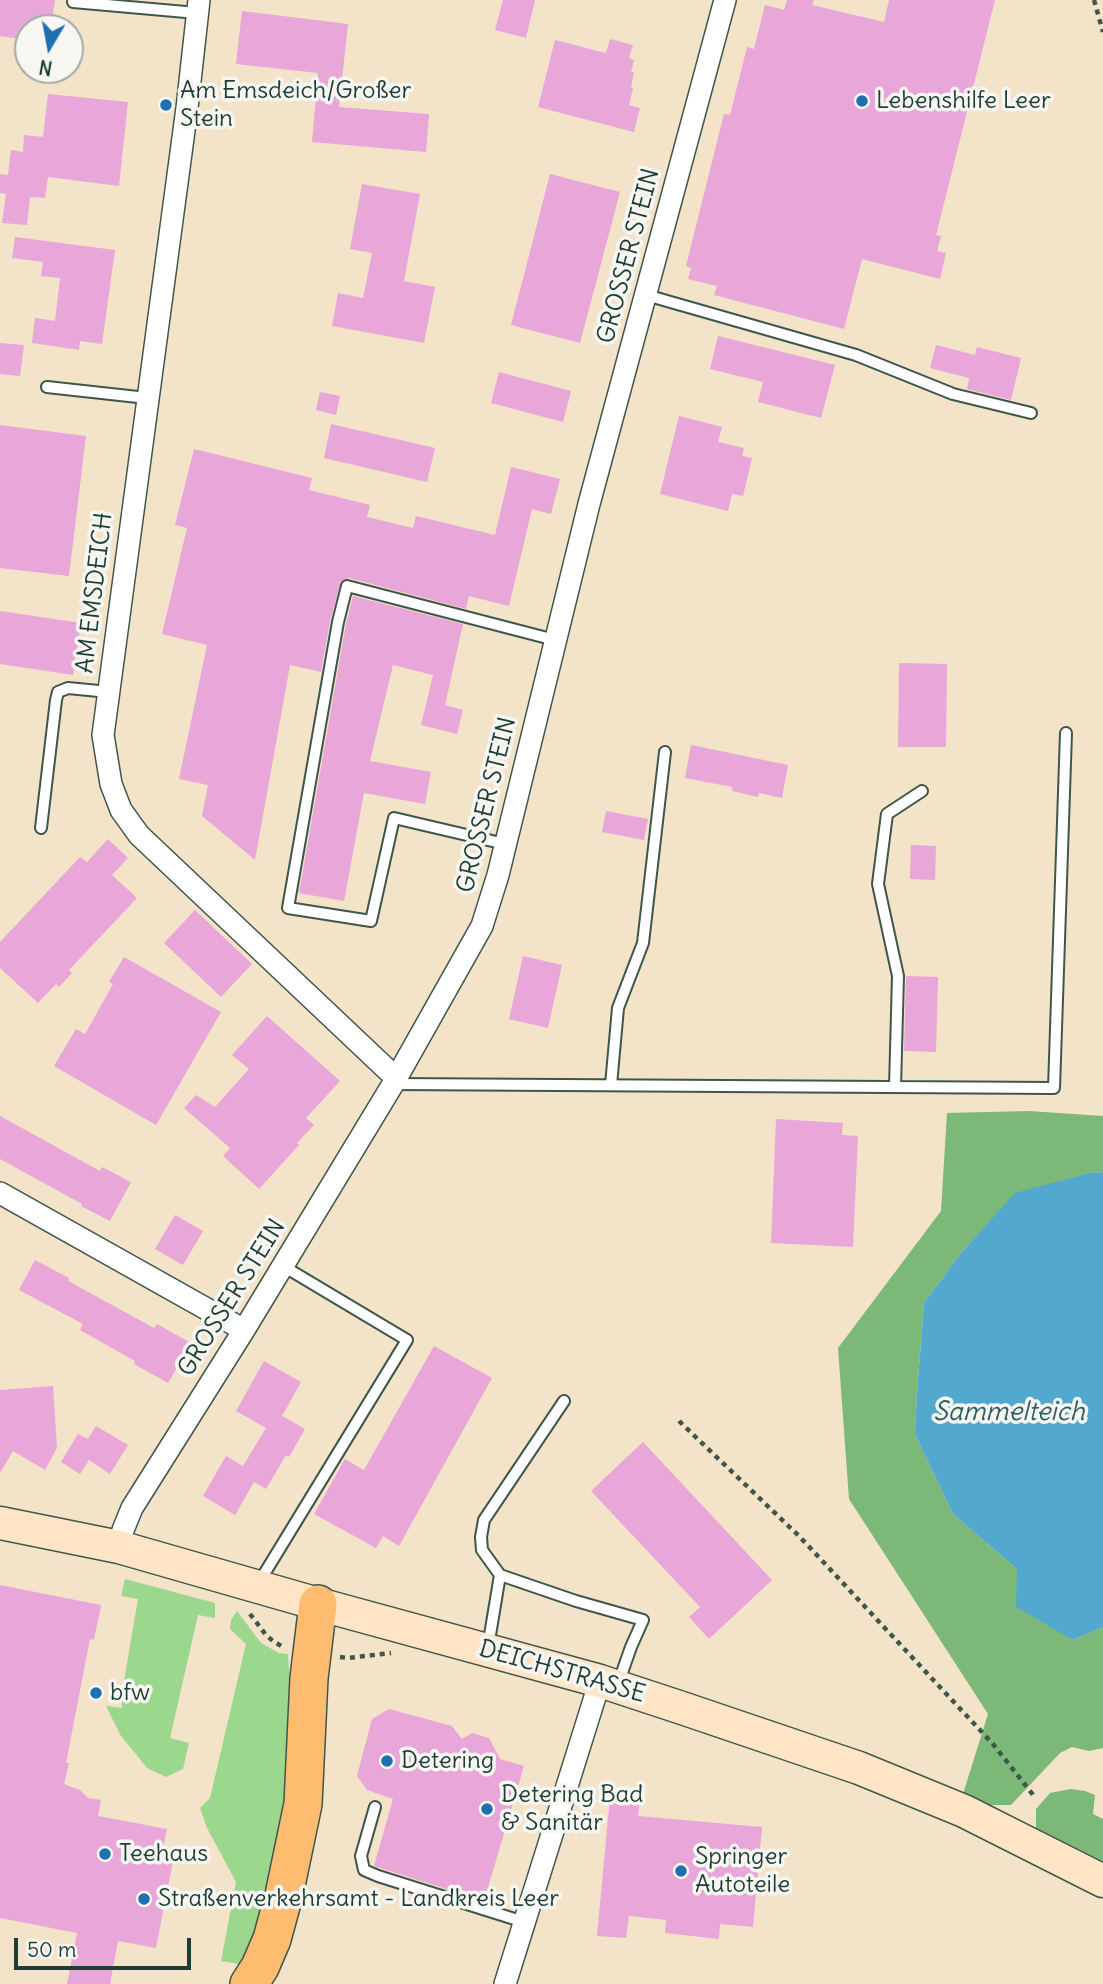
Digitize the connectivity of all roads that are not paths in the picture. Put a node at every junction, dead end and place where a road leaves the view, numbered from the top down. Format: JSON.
{"nodes":[{"id":1,"x":725,"y":0,"type":"edge"},
{"id":2,"x":73,"y":2,"type":"dead end"},
{"id":3,"x":198,"y":7,"type":"edge"},
{"id":4,"x":646,"y":295,"type":"junction"},
{"id":5,"x":47,"y":387,"type":"dead end"},
{"id":6,"x":147,"y":398,"type":"junction"},
{"id":7,"x":1031,"y":413,"type":"dead end"},
{"id":8,"x":555,"y":640,"type":"junction"},
{"id":9,"x":109,"y":692,"type":"junction"},
{"id":10,"x":1066,"y":733,"type":"dead end"},
{"id":11,"x":665,"y":752,"type":"dead end"},
{"id":12,"x":922,"y":791,"type":"dead end"},
{"id":13,"x":41,"y":828,"type":"dead end"},
{"id":14,"x":505,"y":844,"type":"junction"},
{"id":15,"x":394,"y":1081,"type":"junction"},
{"id":16,"x":611,"y":1085,"type":"junction"},
{"id":17,"x":895,"y":1087,"type":"junction"},
{"id":18,"x":0,"y":1193,"type":"edge"},
{"id":19,"x":283,"y":1266,"type":"junction"},
{"id":20,"x":244,"y":1330,"type":"junction"},
{"id":21,"x":564,"y":1401,"type":"dead end"},
{"id":22,"x":0,"y":1523,"type":"edge"},
{"id":23,"x":119,"y":1547,"type":"junction"},
{"id":24,"x":500,"y":1575,"type":"junction"},
{"id":25,"x":257,"y":1587,"type":"junction"},
{"id":26,"x":318,"y":1604,"type":"junction"},
{"id":27,"x":487,"y":1650,"type":"junction"},
{"id":28,"x":608,"y":1684,"type":"junction"},
{"id":29,"x":374,"y":1807,"type":"dead end"},
{"id":30,"x":1103,"y":1881,"type":"edge"},
{"id":31,"x":524,"y":1922,"type":"junction"},
{"id":32,"x":249,"y":1984,"type":"edge"},
{"id":33,"x":505,"y":1984,"type":"edge"}],
"edges":[{"from":1,"to":4,"type":"street","name":"GROSSER STEIN"},
{"from":2,"to":3,"type":"lane"},
{"from":3,"to":6,"type":"street","name":"AM EMSDEICH"},
{"from":4,"to":7,"type":"lane"},
{"from":4,"to":8,"type":"street","name":"GROSSER STEIN"},
{"from":5,"to":6,"type":"lane"},
{"from":6,"to":9,"type":"street","name":"AM EMSDEICH"},
{"from":8,"to":14,"type":"street","name":"GROSSER STEIN"},
{"from":8,"to":14,"type":"lane"},
{"from":9,"to":13,"type":"lane"},
{"from":9,"to":15,"type":"street","name":"AM EMSDEICH"},
{"from":10,"to":17,"type":"lane"},
{"from":11,"to":16,"type":"lane"},
{"from":12,"to":17,"type":"lane"},
{"from":14,"to":15,"type":"street","name":"GROSSER STEIN"},
{"from":15,"to":16,"type":"lane"},
{"from":15,"to":19,"type":"street","name":"GROSSER STEIN"},
{"from":16,"to":17,"type":"lane"},
{"from":18,"to":20,"type":"street"},
{"from":19,"to":20,"type":"street","name":"GROSSER STEIN"},
{"from":19,"to":25,"type":"lane"},
{"from":20,"to":23,"type":"street","name":"GROSSER STEIN"},
{"from":21,"to":24,"type":"lane"},
{"from":22,"to":23,"type":"main road","name":"DEICHSTRASSE"},
{"from":23,"to":25,"type":"main road","name":"DEICHSTRASSE"},
{"from":24,"to":27,"type":"lane"},
{"from":24,"to":28,"type":"lane"},
{"from":25,"to":26,"type":"main road","name":"DEICHSTRASSE"},
{"from":26,"to":27,"type":"main road","name":"DEICHSTRASSE"},
{"from":26,"to":32,"type":"highway"},
{"from":27,"to":28,"type":"main road","name":"DEICHSTRASSE"},
{"from":28,"to":30,"type":"main road","name":"DEICHSTRASSE"},
{"from":28,"to":31,"type":"street"},
{"from":29,"to":31,"type":"lane"},
{"from":31,"to":33,"type":"street"}]}
